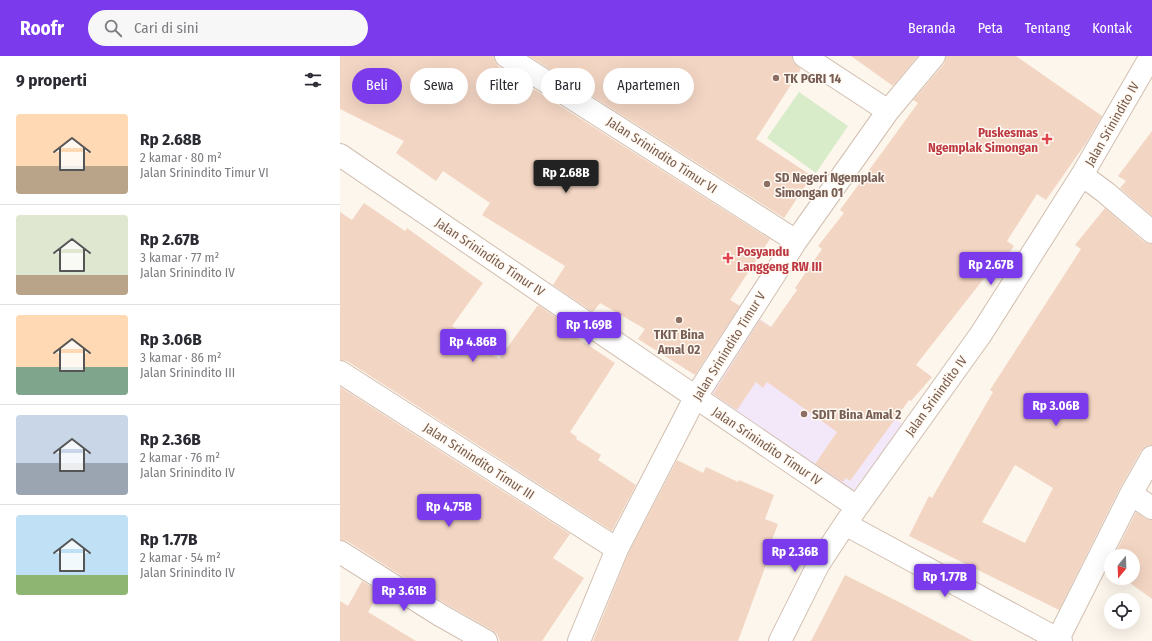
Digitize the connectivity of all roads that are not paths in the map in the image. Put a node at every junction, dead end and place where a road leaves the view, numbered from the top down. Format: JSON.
{"nodes":[{"id":1,"x":506,"y":56,"type":"edge"},
{"id":2,"x":804,"y":56,"type":"edge"},
{"id":3,"x":934,"y":56,"type":"edge"},
{"id":4,"x":1151,"y":56,"type":"edge"},
{"id":5,"x":888,"y":111,"type":"junction"},
{"id":6,"x":340,"y":155,"type":"edge"},
{"id":7,"x":1082,"y":175,"type":"junction"},
{"id":8,"x":1152,"y":232,"type":"edge"},
{"id":9,"x":796,"y":242,"type":"junction"},
{"id":10,"x":340,"y":372,"type":"edge"},
{"id":11,"x":695,"y":398,"type":"junction"},
{"id":12,"x":1152,"y":457,"type":"edge"},
{"id":13,"x":1131,"y":494,"type":"junction"},
{"id":14,"x":1152,"y":508,"type":"edge"},
{"id":15,"x":851,"y":516,"type":"junction"},
{"id":16,"x":617,"y":549,"type":"junction"},
{"id":17,"x":340,"y":552,"type":"edge"},
{"id":18,"x":1059,"y":640,"type":"edge"},
{"id":19,"x":486,"y":641,"type":"edge"},
{"id":20,"x":579,"y":641,"type":"edge"},
{"id":21,"x":780,"y":641,"type":"edge"}],
"edges":[{"from":1,"to":9,"type":"street","name":"Jalan Srinindito Timur VI"},
{"from":2,"to":5,"type":"street"},
{"from":3,"to":5,"type":"street","name":"Jalan Srinindito Timur V"},
{"from":4,"to":7,"type":"street","name":"Jalan Srinindito IV"},
{"from":5,"to":9,"type":"street","name":"Jalan Srinindito Timur V"},
{"from":6,"to":11,"type":"street","name":"Jalan Srinindito Timur IV"},
{"from":7,"to":8,"type":"street"},
{"from":7,"to":15,"type":"street","name":"Jalan Srinindito IV"},
{"from":9,"to":11,"type":"street","name":"Jalan Srinindito Timur V"},
{"from":10,"to":16,"type":"street","name":"Jalan Srinindito Timur III"},
{"from":11,"to":15,"type":"street","name":"Jalan Srinindito Timur IV"},
{"from":11,"to":16,"type":"street","name":"Jalan Srinindito Timur V"},
{"from":12,"to":13,"type":"street"},
{"from":13,"to":14,"type":"street"},
{"from":13,"to":18,"type":"street"},
{"from":15,"to":18,"type":"street"},
{"from":15,"to":21,"type":"street","name":"Jalan Srinindito IV"},
{"from":16,"to":20,"type":"street","name":"Jalan Srinindito Timur V"},
{"from":17,"to":19,"type":"street"}]}
